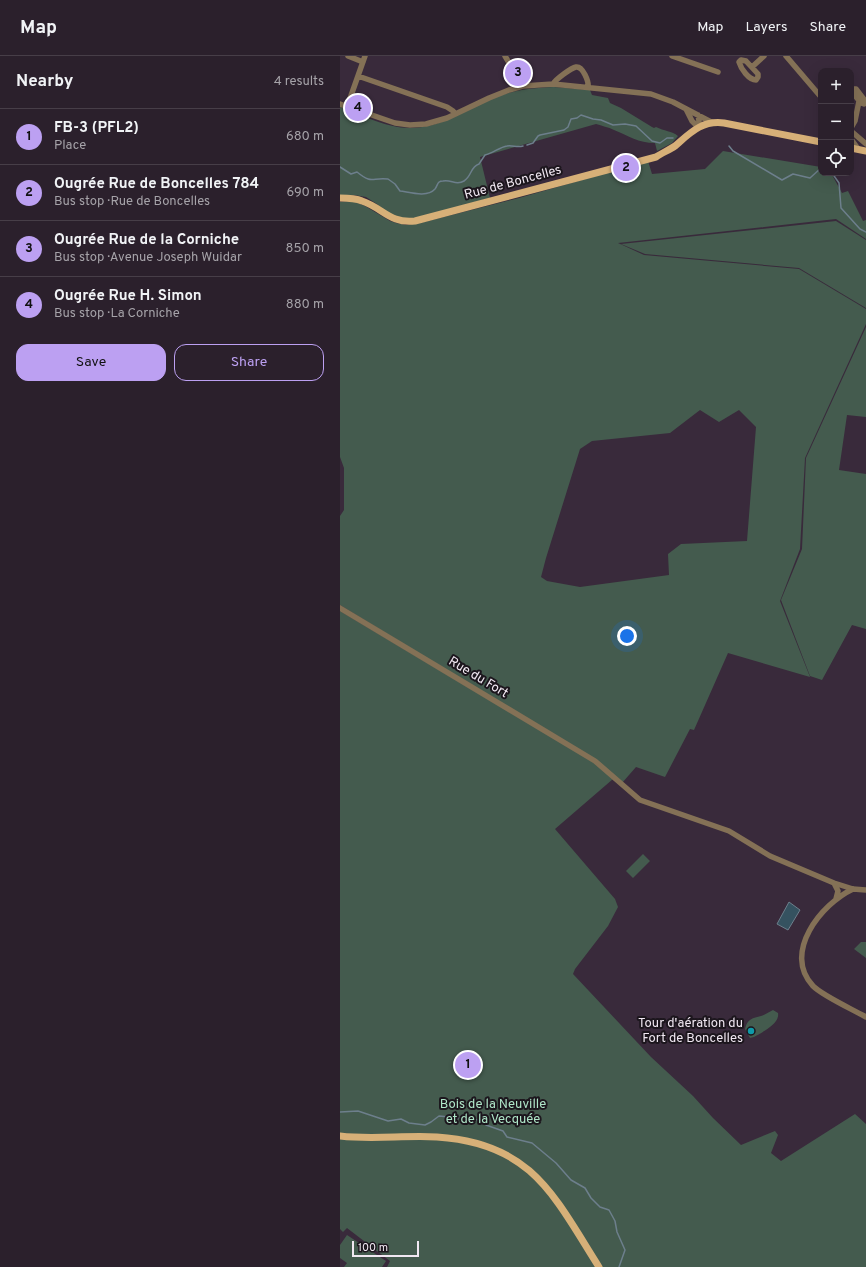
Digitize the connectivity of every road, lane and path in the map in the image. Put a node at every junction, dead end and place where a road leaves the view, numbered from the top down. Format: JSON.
{"nodes":[{"id":1,"x":348,"y":56,"type":"edge"},
{"id":2,"x":504,"y":56,"type":"edge"},
{"id":3,"x":672,"y":56,"type":"edge"},
{"id":4,"x":764,"y":56,"type":"edge"},
{"id":5,"x":786,"y":56,"type":"edge"},
{"id":6,"x":694,"y":57,"type":"edge"},
{"id":7,"x":364,"y":59,"type":"edge"},
{"id":8,"x":692,"y":63,"type":"junction"},
{"id":9,"x":752,"y":67,"type":"dead end"},
{"id":10,"x":718,"y":72,"type":"dead end"},
{"id":11,"x":358,"y":76,"type":"junction"},
{"id":12,"x":553,"y":84,"type":"junction"},
{"id":13,"x":523,"y":86,"type":"junction"},
{"id":14,"x":588,"y":87,"type":"junction"},
{"id":15,"x":818,"y":93,"type":"edge"},
{"id":16,"x":859,"y":101,"type":"dead end"},
{"id":17,"x":340,"y":104,"type":"edge"},
{"id":18,"x":347,"y":107,"type":"junction"},
{"id":19,"x":685,"y":108,"type":"junction"},
{"id":20,"x":454,"y":114,"type":"junction"},
{"id":21,"x":698,"y":115,"type":"junction"},
{"id":22,"x":692,"y":121,"type":"junction"},
{"id":23,"x":713,"y":123,"type":"junction"},
{"id":24,"x":854,"y":123,"type":"edge"},
{"id":25,"x":698,"y":127,"type":"junction"},
{"id":26,"x":688,"y":133,"type":"junction"},
{"id":27,"x":854,"y":134,"type":"edge"},
{"id":28,"x":818,"y":141,"type":"edge"},
{"id":29,"x":866,"y":144,"type":"edge"},
{"id":30,"x":340,"y":198,"type":"edge"},
{"id":31,"x":340,"y":608,"type":"edge"},
{"id":32,"x":834,"y":883,"type":"junction"},
{"id":33,"x":853,"y":889,"type":"junction"},
{"id":34,"x":866,"y":890,"type":"edge"},
{"id":35,"x":836,"y":899,"type":"junction"},
{"id":36,"x":866,"y":1017,"type":"edge"},
{"id":37,"x":340,"y":1136,"type":"edge"},
{"id":38,"x":599,"y":1267,"type":"edge"}],
"edges":[{"from":1,"to":7,"type":"street"},
{"from":2,"to":13,"type":"street"},
{"from":3,"to":8,"type":"street"},
{"from":4,"to":9,"type":"street"},
{"from":5,"to":15,"type":"street"},
{"from":6,"to":8,"type":"street"},
{"from":7,"to":11,"type":"street"},
{"from":8,"to":10,"type":"street"},
{"from":11,"to":18,"type":"street"},
{"from":11,"to":20,"type":"street"},
{"from":12,"to":13,"type":"street"},
{"from":12,"to":14,"type":"street"},
{"from":12,"to":14,"type":"street"},
{"from":13,"to":20,"type":"street"},
{"from":14,"to":19,"type":"street"},
{"from":16,"to":24,"type":"street"},
{"from":17,"to":18,"type":"street"},
{"from":18,"to":20,"type":"street"},
{"from":19,"to":21,"type":"street"},
{"from":19,"to":22,"type":"street"},
{"from":21,"to":23,"type":"street"},
{"from":21,"to":25,"type":"street"},
{"from":22,"to":25,"type":"street"},
{"from":22,"to":26,"type":"street"},
{"from":23,"to":25,"type":"main road","name":"Rue de Boncelles"},
{"from":23,"to":28,"type":"main road","name":"Rue de Boncelles"},
{"from":25,"to":26,"type":"main road","name":"Rue de Boncelles"},
{"from":26,"to":30,"type":"main road","name":"Rue de Boncelles"},
{"from":27,"to":29,"type":"street"},
{"from":31,"to":32,"type":"street","name":"Rue du Fort"},
{"from":32,"to":33,"type":"street","name":"Rue du Fort"},
{"from":32,"to":35,"type":"street"},
{"from":33,"to":34,"type":"street","name":"Rue du Fort"},
{"from":33,"to":35,"type":"street"},
{"from":35,"to":36,"type":"street"},
{"from":37,"to":38,"type":"main road"}]}
